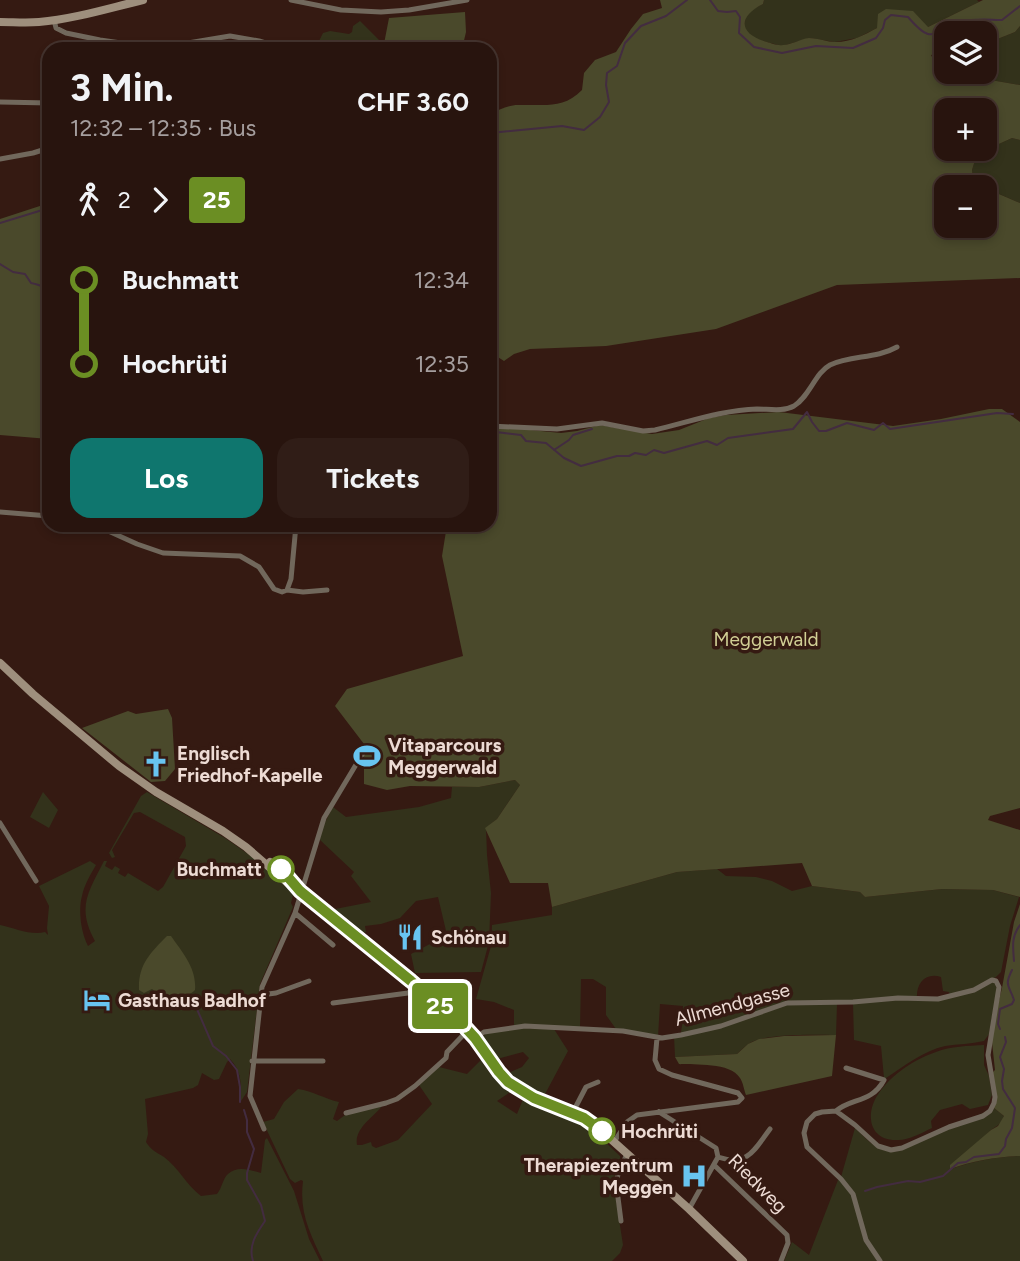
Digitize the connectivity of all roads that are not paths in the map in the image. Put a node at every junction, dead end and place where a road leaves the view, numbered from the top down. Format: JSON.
{"nodes":[{"id":1,"x":143,"y":0,"type":"edge"},
{"id":2,"x":291,"y":0,"type":"edge"},
{"id":3,"x":467,"y":0,"type":"edge"},
{"id":4,"x":54,"y":20,"type":"junction"},
{"id":5,"x":0,"y":22,"type":"edge"},
{"id":6,"x":114,"y":42,"type":"edge"},
{"id":7,"x":194,"y":42,"type":"edge"},
{"id":8,"x":265,"y":42,"type":"edge"},
{"id":9,"x":0,"y":102,"type":"edge"},
{"id":10,"x":42,"y":103,"type":"edge"},
{"id":11,"x":42,"y":150,"type":"edge"},
{"id":12,"x":0,"y":159,"type":"edge"},
{"id":13,"x":897,"y":347,"type":"dead end"},
{"id":14,"x":497,"y":426,"type":"edge"},
{"id":15,"x":0,"y":512,"type":"edge"},
{"id":16,"x":42,"y":515,"type":"edge"},
{"id":17,"x":110,"y":532,"type":"edge"},
{"id":18,"x":295,"y":532,"type":"edge"},
{"id":19,"x":287,"y":590,"type":"junction"},
{"id":20,"x":327,"y":590,"type":"dead end"},
{"id":21,"x":0,"y":663,"type":"edge"},
{"id":22,"x":366,"y":748,"type":"dead end"},
{"id":23,"x":0,"y":822,"type":"edge"},
{"id":24,"x":36,"y":881,"type":"dead end"},
{"id":25,"x":300,"y":891,"type":"junction"},
{"id":26,"x":295,"y":913,"type":"junction"},
{"id":27,"x":333,"y":945,"type":"dead end"},
{"id":28,"x":309,"y":981,"type":"dead end"},
{"id":29,"x":416,"y":985,"type":"junction"},
{"id":30,"x":261,"y":995,"type":"junction"},
{"id":31,"x":333,"y":1003,"type":"dead end"},
{"id":32,"x":468,"y":1030,"type":"junction"},
{"id":33,"x":475,"y":1038,"type":"junction"},
{"id":34,"x":657,"y":1038,"type":"junction"},
{"id":35,"x":323,"y":1060,"type":"dead end"},
{"id":36,"x":253,"y":1062,"type":"junction"},
{"id":37,"x":846,"y":1068,"type":"dead end"},
{"id":38,"x":598,"y":1082,"type":"dead end"},
{"id":39,"x":836,"y":1111,"type":"junction"},
{"id":40,"x":573,"y":1112,"type":"junction"},
{"id":41,"x":659,"y":1112,"type":"junction"},
{"id":42,"x":346,"y":1113,"type":"dead end"},
{"id":43,"x":264,"y":1129,"type":"dead end"},
{"id":44,"x":771,"y":1129,"type":"dead end"},
{"id":45,"x":614,"y":1142,"type":"junction"},
{"id":46,"x":627,"y":1154,"type":"junction"},
{"id":47,"x":718,"y":1157,"type":"junction"},
{"id":48,"x":714,"y":1164,"type":"junction"},
{"id":49,"x":690,"y":1209,"type":"junction"},
{"id":50,"x":621,"y":1221,"type":"dead end"},
{"id":51,"x":743,"y":1261,"type":"edge"},
{"id":52,"x":781,"y":1261,"type":"edge"},
{"id":53,"x":880,"y":1261,"type":"edge"}],
"edges":[{"from":1,"to":4,"type":"street"},
{"from":2,"to":3,"type":"street"},
{"from":4,"to":5,"type":"street"},
{"from":4,"to":6,"type":"street"},
{"from":7,"to":8,"type":"street"},
{"from":9,"to":10,"type":"street"},
{"from":11,"to":12,"type":"street"},
{"from":13,"to":14,"type":"street"},
{"from":15,"to":16,"type":"street"},
{"from":17,"to":19,"type":"street"},
{"from":18,"to":19,"type":"street"},
{"from":19,"to":20,"type":"street"},
{"from":21,"to":25,"type":"street"},
{"from":22,"to":25,"type":"street"},
{"from":23,"to":24,"type":"street"},
{"from":25,"to":26,"type":"street"},
{"from":25,"to":29,"type":"street"},
{"from":26,"to":27,"type":"street"},
{"from":26,"to":30,"type":"street"},
{"from":28,"to":30,"type":"street"},
{"from":29,"to":31,"type":"street"},
{"from":29,"to":32,"type":"street"},
{"from":30,"to":36,"type":"street"},
{"from":32,"to":33,"type":"street"},
{"from":32,"to":42,"type":"street"},
{"from":33,"to":34,"type":"street","name":"Allmendgasse"},
{"from":33,"to":40,"type":"street"},
{"from":34,"to":39,"type":"street","name":"Allmendgasse"},
{"from":34,"to":41,"type":"street"},
{"from":35,"to":36,"type":"street"},
{"from":36,"to":43,"type":"street"},
{"from":37,"to":39,"type":"street"},
{"from":38,"to":40,"type":"street"},
{"from":39,"to":53,"type":"street"},
{"from":40,"to":45,"type":"street"},
{"from":41,"to":45,"type":"street"},
{"from":41,"to":47,"type":"street","name":"Riedweg"},
{"from":44,"to":47,"type":"street"},
{"from":45,"to":46,"type":"street"},
{"from":46,"to":49,"type":"street"},
{"from":46,"to":50,"type":"street"},
{"from":47,"to":48,"type":"street","name":"Riedweg"},
{"from":48,"to":49,"type":"street"},
{"from":48,"to":52,"type":"street","name":"Riedweg"},
{"from":49,"to":51,"type":"street"}]}
